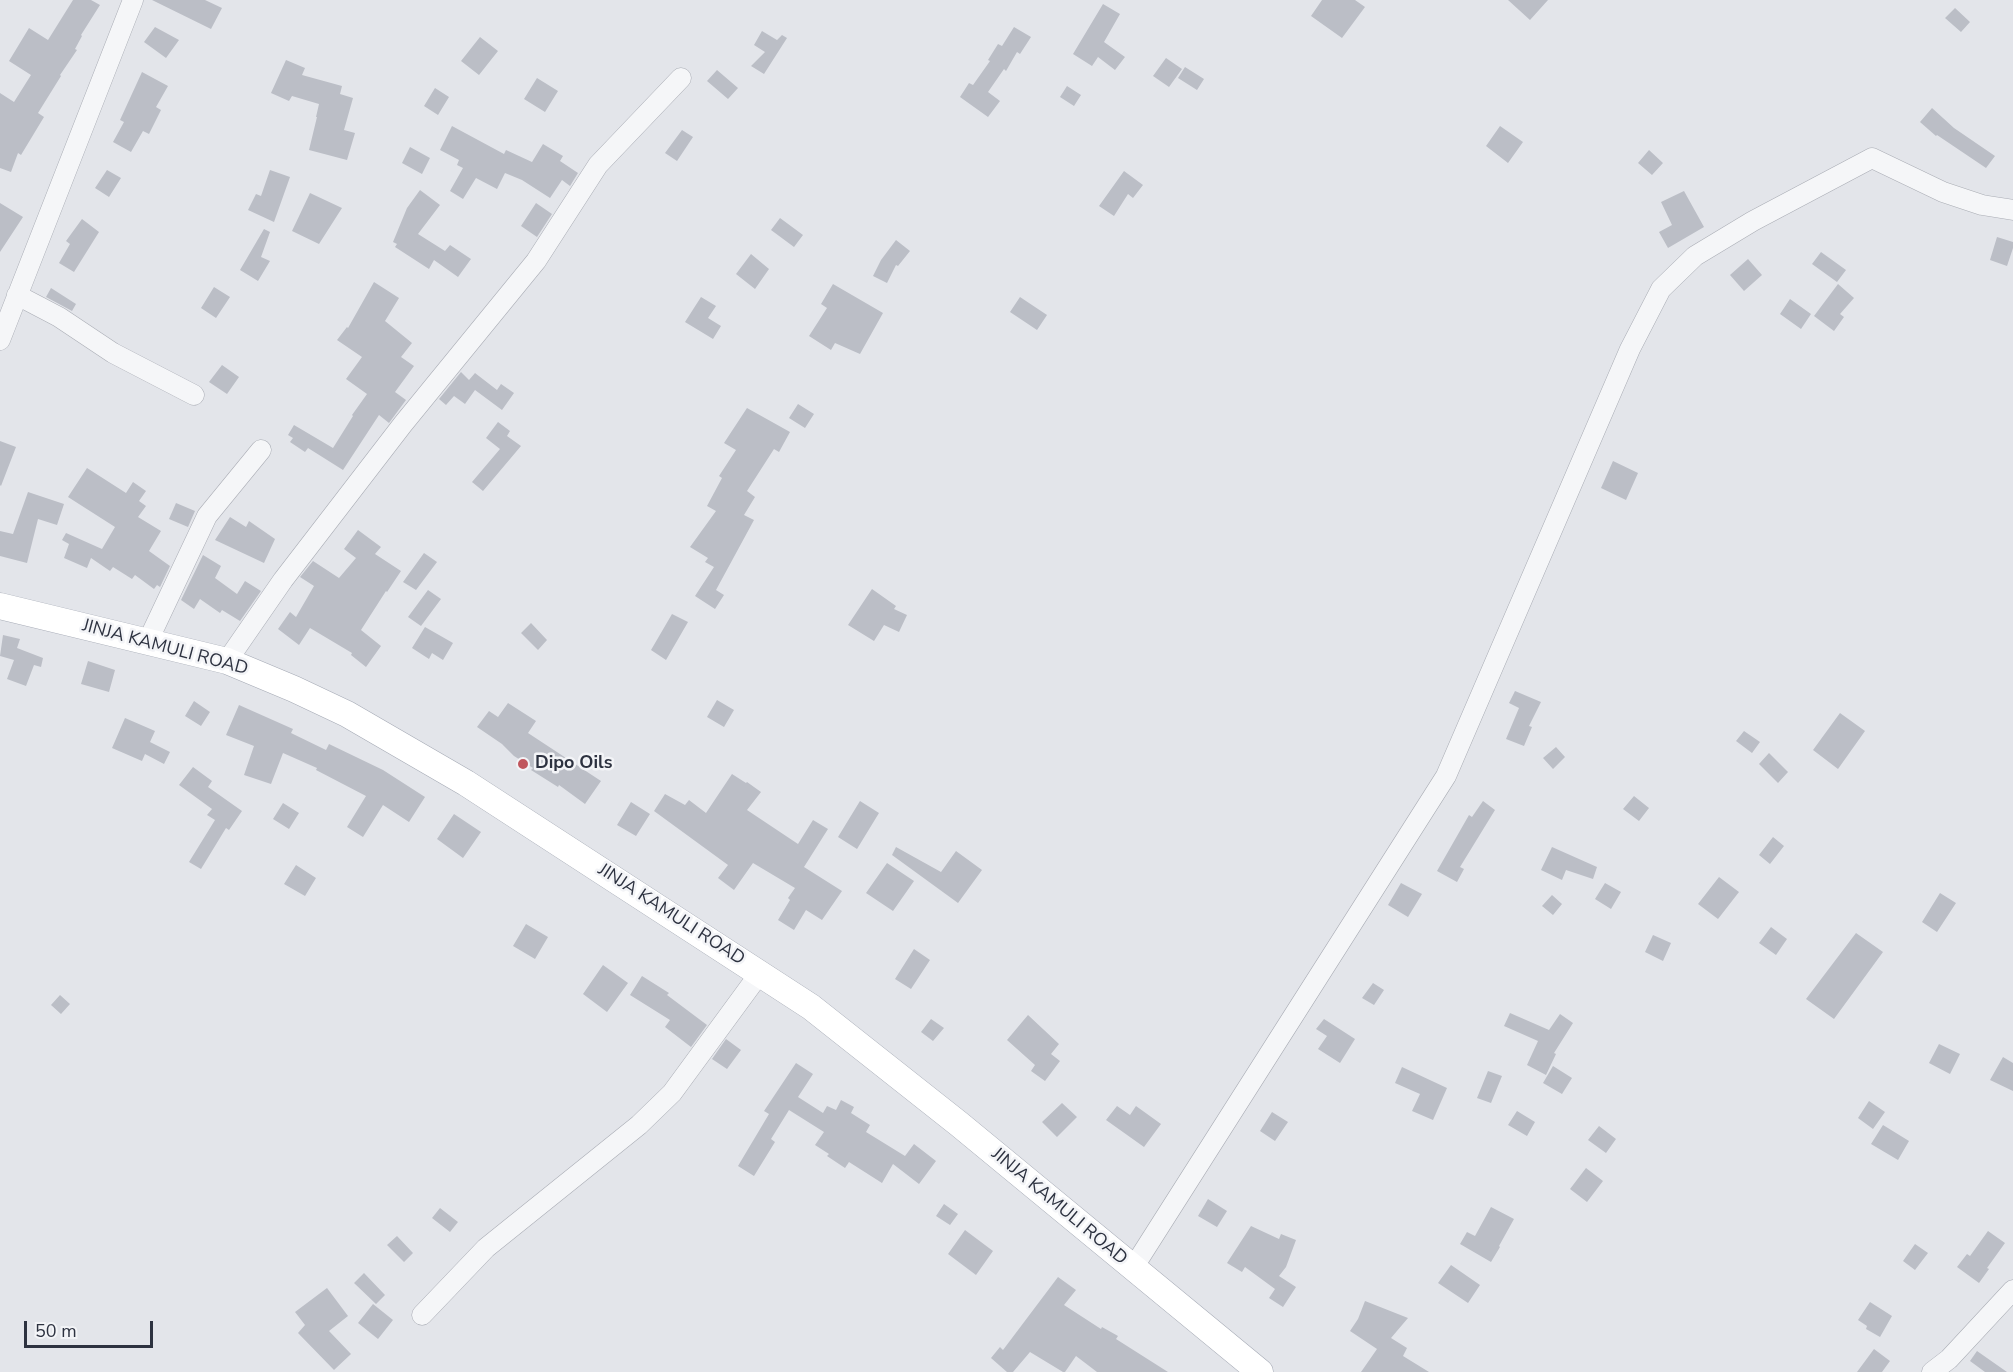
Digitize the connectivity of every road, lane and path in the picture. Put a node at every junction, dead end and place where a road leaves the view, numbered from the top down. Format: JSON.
{"nodes":[{"id":1,"x":133,"y":0,"type":"edge"},
{"id":2,"x":681,"y":78,"type":"dead end"},
{"id":3,"x":2013,"y":210,"type":"edge"},
{"id":4,"x":17,"y":295,"type":"junction"},
{"id":5,"x":0,"y":340,"type":"edge"},
{"id":6,"x":194,"y":395,"type":"dead end"},
{"id":7,"x":261,"y":450,"type":"dead end"},
{"id":8,"x":0,"y":606,"type":"edge"},
{"id":9,"x":147,"y":643,"type":"junction"},
{"id":10,"x":228,"y":661,"type":"junction"},
{"id":11,"x":760,"y":973,"type":"junction"},
{"id":12,"x":1133,"y":1268,"type":"junction"},
{"id":13,"x":2013,"y":1290,"type":"edge"},
{"id":14,"x":422,"y":1315,"type":"dead end"},
{"id":15,"x":1260,"y":1372,"type":"edge"},
{"id":16,"x":1932,"y":1372,"type":"edge"}],
"edges":[{"from":1,"to":4,"type":"street"},
{"from":2,"to":10,"type":"street"},
{"from":3,"to":12,"type":"street"},
{"from":4,"to":5,"type":"street"},
{"from":4,"to":6,"type":"street"},
{"from":7,"to":9,"type":"street"},
{"from":8,"to":9,"type":"main road","name":"JINJA KAMULI ROAD"},
{"from":9,"to":10,"type":"main road","name":"JINJA KAMULI ROAD"},
{"from":10,"to":11,"type":"main road","name":"JINJA KAMULI ROAD"},
{"from":11,"to":12,"type":"main road","name":"JINJA KAMULI ROAD"},
{"from":11,"to":14,"type":"street"},
{"from":12,"to":15,"type":"main road","name":"JINJA KAMULI ROAD"},
{"from":13,"to":16,"type":"street"}]}
